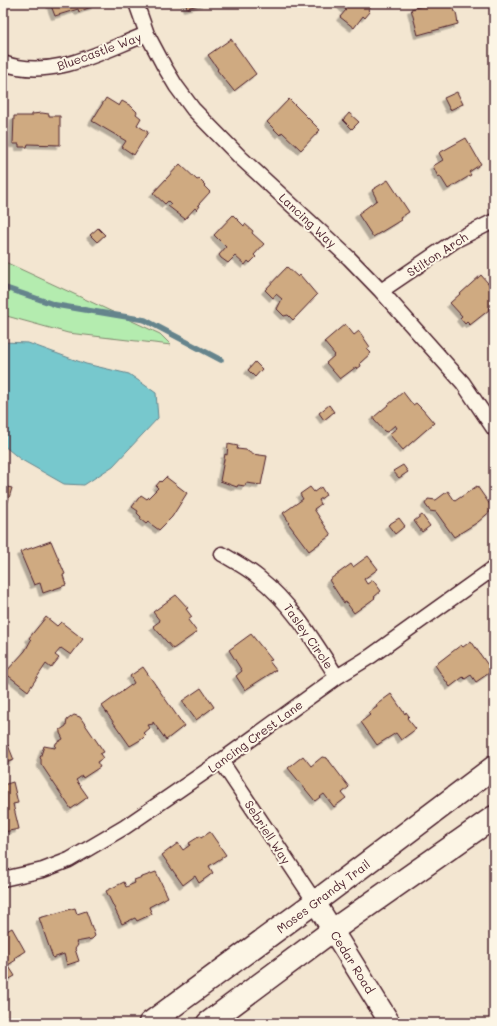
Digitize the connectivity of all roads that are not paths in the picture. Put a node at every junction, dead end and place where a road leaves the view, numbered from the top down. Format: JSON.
{"nodes":[{"id":1,"x":136,"y":3,"type":"edge"},
{"id":2,"x":148,"y":34,"type":"junction"},
{"id":3,"x":3,"y":63,"type":"edge"},
{"id":4,"x":494,"y":221,"type":"edge"},
{"id":5,"x":381,"y":290,"type":"junction"},
{"id":6,"x":494,"y":429,"type":"edge"},
{"id":7,"x":222,"y":554,"type":"dead end"},
{"id":8,"x":494,"y":568,"type":"edge"},
{"id":9,"x":337,"y":677,"type":"junction"},
{"id":10,"x":222,"y":761,"type":"junction"},
{"id":11,"x":494,"y":767,"type":"edge"},
{"id":12,"x":494,"y":817,"type":"edge"},
{"id":13,"x":3,"y":880,"type":"edge"},
{"id":14,"x":315,"y":902,"type":"junction"},
{"id":15,"x":333,"y":930,"type":"junction"},
{"id":16,"x":150,"y":1023,"type":"edge"},
{"id":17,"x":208,"y":1023,"type":"edge"},
{"id":18,"x":390,"y":1023,"type":"edge"}],
"edges":[{"from":1,"to":2,"type":"street","name":"Lancing Way"},
{"from":2,"to":3,"type":"street","name":"Bluecastle Way"},
{"from":2,"to":5,"type":"street","name":"Lancing Way"},
{"from":4,"to":5,"type":"street","name":"Stilton Arch"},
{"from":5,"to":6,"type":"street","name":"Lancing Way"},
{"from":7,"to":9,"type":"street","name":"Tasley Circle"},
{"from":8,"to":9,"type":"street","name":"Lancing Crest Lane"},
{"from":9,"to":10,"type":"street","name":"Lancing Crest Lane"},
{"from":10,"to":13,"type":"street","name":"Lancing Crest Lane"},
{"from":10,"to":14,"type":"street","name":"Sebriell Way"},
{"from":11,"to":14,"type":"main road","name":"Moses Grandy Trail"},
{"from":12,"to":15,"type":"main road"},
{"from":14,"to":15,"type":"street","name":"Cedar Road"},
{"from":14,"to":16,"type":"main road","name":"Moses Grandy Trail"},
{"from":15,"to":17,"type":"main road"},
{"from":15,"to":18,"type":"street","name":"Cedar Road"}]}
